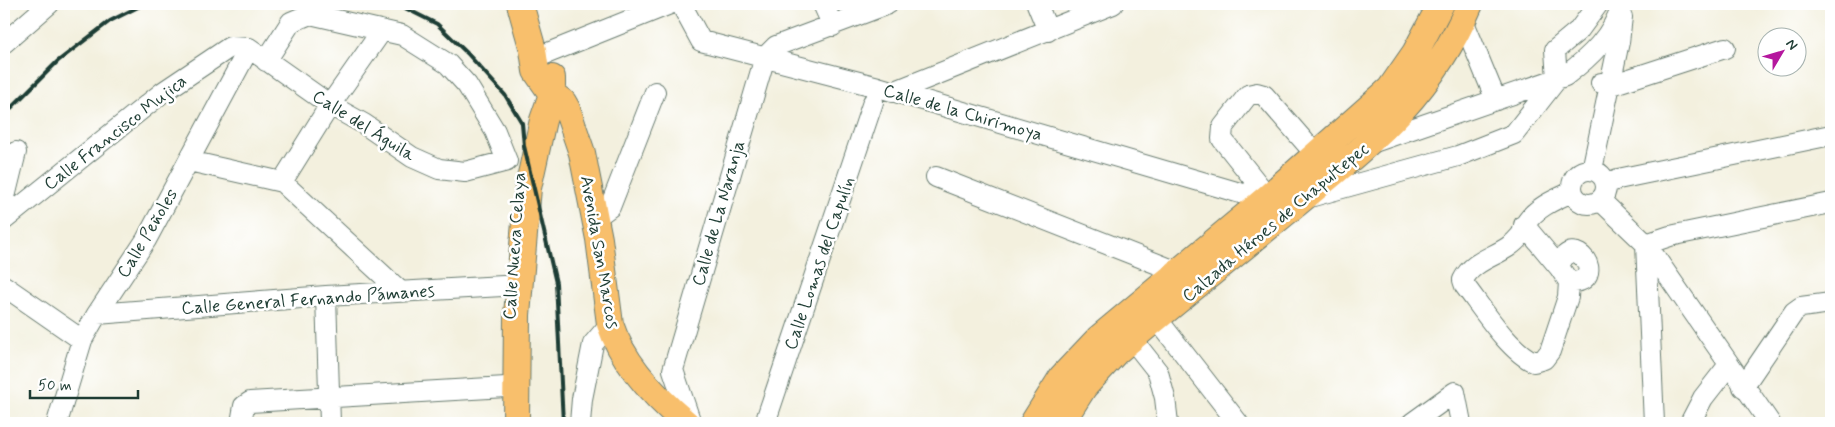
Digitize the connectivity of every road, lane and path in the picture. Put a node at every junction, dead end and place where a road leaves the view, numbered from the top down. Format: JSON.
{"nodes":[{"id":1,"x":49,"y":4,"type":"edge"},
{"id":2,"x":520,"y":4,"type":"edge"},
{"id":3,"x":528,"y":4,"type":"edge"},
{"id":4,"x":670,"y":4,"type":"edge"},
{"id":5,"x":681,"y":4,"type":"edge"},
{"id":6,"x":823,"y":4,"type":"edge"},
{"id":7,"x":888,"y":4,"type":"edge"},
{"id":8,"x":1037,"y":4,"type":"edge"},
{"id":9,"x":1113,"y":4,"type":"edge"},
{"id":10,"x":1441,"y":4,"type":"edge"},
{"id":11,"x":1598,"y":4,"type":"edge"},
{"id":12,"x":1622,"y":4,"type":"edge"},
{"id":13,"x":1466,"y":12,"type":"edge"},
{"id":14,"x":833,"y":26,"type":"junction"},
{"id":15,"x":1048,"y":31,"type":"junction"},
{"id":16,"x":381,"y":32,"type":"junction"},
{"id":17,"x":4,"y":43,"type":"edge"},
{"id":18,"x":240,"y":48,"type":"junction"},
{"id":19,"x":1725,"y":48,"type":"dead end"},
{"id":20,"x":765,"y":57,"type":"junction"},
{"id":21,"x":266,"y":61,"type":"junction"},
{"id":22,"x":540,"y":62,"type":"junction"},
{"id":23,"x":1561,"y":78,"type":"junction"},
{"id":24,"x":1604,"y":82,"type":"junction"},
{"id":25,"x":655,"y":92,"type":"dead end"},
{"id":26,"x":892,"y":92,"type":"junction"},
{"id":27,"x":552,"y":94,"type":"junction"},
{"id":28,"x":1496,"y":100,"type":"junction"},
{"id":29,"x":873,"y":102,"type":"dead end"},
{"id":30,"x":330,"y":105,"type":"junction"},
{"id":31,"x":1831,"y":135,"type":"edge"},
{"id":32,"x":1369,"y":143,"type":"junction"},
{"id":33,"x":16,"y":152,"type":"dead end"},
{"id":34,"x":1317,"y":156,"type":"junction"},
{"id":35,"x":189,"y":161,"type":"junction"},
{"id":36,"x":1588,"y":170,"type":"junction"},
{"id":37,"x":936,"y":177,"type":"dead end"},
{"id":38,"x":282,"y":182,"type":"junction"},
{"id":39,"x":1572,"y":192,"type":"junction"},
{"id":40,"x":1603,"y":192,"type":"junction"},
{"id":41,"x":1266,"y":199,"type":"junction"},
{"id":42,"x":1302,"y":200,"type":"junction"},
{"id":43,"x":4,"y":201,"type":"edge"},
{"id":44,"x":1831,"y":203,"type":"edge"},
{"id":45,"x":595,"y":218,"type":"junction"},
{"id":46,"x":4,"y":220,"type":"edge"},
{"id":47,"x":1524,"y":225,"type":"junction"},
{"id":48,"x":1646,"y":244,"type":"junction"},
{"id":49,"x":1178,"y":272,"type":"junction"},
{"id":50,"x":516,"y":285,"type":"junction"},
{"id":51,"x":4,"y":286,"type":"edge"},
{"id":52,"x":400,"y":291,"type":"junction"},
{"id":53,"x":326,"y":296,"type":"junction"},
{"id":54,"x":1831,"y":303,"type":"edge"},
{"id":55,"x":97,"y":314,"type":"junction"},
{"id":56,"x":1157,"y":319,"type":"junction"},
{"id":57,"x":610,"y":324,"type":"junction"},
{"id":58,"x":1132,"y":339,"type":"junction"},
{"id":59,"x":82,"y":340,"type":"junction"},
{"id":60,"x":1728,"y":366,"type":"junction"},
{"id":61,"x":506,"y":387,"type":"junction"},
{"id":62,"x":1743,"y":387,"type":"junction"},
{"id":63,"x":330,"y":398,"type":"junction"},
{"id":64,"x":57,"y":423,"type":"edge"},
{"id":65,"x":241,"y":423,"type":"edge"},
{"id":66,"x":330,"y":423,"type":"edge"},
{"id":67,"x":507,"y":423,"type":"edge"},
{"id":68,"x":516,"y":423,"type":"edge"},
{"id":69,"x":580,"y":423,"type":"edge"},
{"id":70,"x":686,"y":423,"type":"edge"},
{"id":71,"x":691,"y":423,"type":"edge"},
{"id":72,"x":765,"y":423,"type":"edge"},
{"id":73,"x":1033,"y":423,"type":"edge"},
{"id":74,"x":1061,"y":423,"type":"edge"},
{"id":75,"x":1168,"y":423,"type":"edge"},
{"id":76,"x":1238,"y":423,"type":"edge"},
{"id":77,"x":1412,"y":423,"type":"edge"},
{"id":78,"x":1461,"y":423,"type":"edge"},
{"id":79,"x":1654,"y":423,"type":"edge"},
{"id":80,"x":1690,"y":423,"type":"edge"},
{"id":81,"x":1770,"y":423,"type":"edge"}],
"edges":[{"from":1,"to":17,"type":"street"},
{"from":2,"to":22,"type":"main road"},
{"from":3,"to":22,"type":"main road"},
{"from":4,"to":22,"type":"street"},
{"from":5,"to":20,"type":"street","name":"Calle de la Chirimoya"},
{"from":6,"to":14,"type":"street"},
{"from":7,"to":14,"type":"street"},
{"from":8,"to":15,"type":"street"},
{"from":9,"to":15,"type":"street"},
{"from":10,"to":34,"type":"main road","name":"Calzada Héroes de Chapultepec"},
{"from":11,"to":23,"type":"street"},
{"from":12,"to":23,"type":"street"},
{"from":12,"to":24,"type":"street"},
{"from":13,"to":28,"type":"street"},
{"from":13,"to":32,"type":"main road","name":"Calzada Héroes de Chapultepec"},
{"from":14,"to":20,"type":"street"},
{"from":15,"to":26,"type":"street"},
{"from":16,"to":21,"type":"street"},
{"from":16,"to":30,"type":"street"},
{"from":16,"to":30,"type":"street","name":"Calle del Águila"},
{"from":18,"to":21,"type":"street","name":"Calle del Águila"},
{"from":18,"to":35,"type":"street","name":"Calle Peñoles"},
{"from":18,"to":46,"type":"street","name":"Calle Francisco Mujica"},
{"from":19,"to":24,"type":"street"},
{"from":20,"to":26,"type":"street","name":"Calle de la Chirimoya"},
{"from":20,"to":71,"type":"street","name":"Calle de La Naranja"},
{"from":21,"to":30,"type":"street","name":"Calle del Águila"},
{"from":22,"to":27,"type":"main road"},
{"from":22,"to":50,"type":"main road","name":"Calle Nueva Celaya"},
{"from":23,"to":24,"type":"street"},
{"from":23,"to":28,"type":"street"},
{"from":23,"to":42,"type":"street"},
{"from":24,"to":36,"type":"street"},
{"from":25,"to":45,"type":"street"},
{"from":26,"to":41,"type":"street","name":"Calle de la Chirimoya"},
{"from":27,"to":45,"type":"main road","name":"Avenida San Marcos"},
{"from":27,"to":50,"type":"main road","name":"Calle Nueva Celaya"},
{"from":28,"to":32,"type":"street"},
{"from":29,"to":72,"type":"street","name":"Calle Lomas del Capulín"},
{"from":30,"to":38,"type":"street"},
{"from":31,"to":40,"type":"street"},
{"from":32,"to":42,"type":"main road","name":"Calzada Héroes de Chapultepec"},
{"from":33,"to":43,"type":"street"},
{"from":34,"to":41,"type":"main road","name":"Calzada Héroes de Chapultepec"},
{"from":34,"to":41,"type":"street"},
{"from":35,"to":38,"type":"street"},
{"from":35,"to":55,"type":"street","name":"Calle Peñoles"},
{"from":36,"to":39,"type":"street"},
{"from":36,"to":40,"type":"street"},
{"from":37,"to":49,"type":"street"},
{"from":38,"to":52,"type":"street"},
{"from":39,"to":40,"type":"street"},
{"from":39,"to":47,"type":"street"},
{"from":40,"to":48,"type":"street"},
{"from":41,"to":49,"type":"main road","name":"Calzada Héroes de Chapultepec"},
{"from":42,"to":56,"type":"main road","name":"Calzada Héroes de Chapultepec"},
{"from":44,"to":48,"type":"street"},
{"from":45,"to":57,"type":"main road","name":"Avenida San Marcos"},
{"from":47,"to":47,"type":"street"},
{"from":48,"to":60,"type":"street"},
{"from":48,"to":79,"type":"street"},
{"from":49,"to":73,"type":"main road","name":"Calzada Héroes de Chapultepec"},
{"from":50,"to":52,"type":"street","name":"Calle General Fernando Pámanes"},
{"from":50,"to":61,"type":"main road","name":"Calle Nueva Celaya"},
{"from":50,"to":68,"type":"main road","name":"Calle Nueva Celaya"},
{"from":51,"to":59,"type":"street"},
{"from":52,"to":53,"type":"street","name":"Calle General Fernando Pámanes"},
{"from":53,"to":55,"type":"street","name":"Calle General Fernando Pámanes"},
{"from":53,"to":63,"type":"street"},
{"from":54,"to":62,"type":"street"},
{"from":55,"to":59,"type":"street","name":"Calle Peñoles"},
{"from":56,"to":58,"type":"main road","name":"Calzada Héroes de Chapultepec"},
{"from":56,"to":76,"type":"street"},
{"from":57,"to":69,"type":"street"},
{"from":57,"to":70,"type":"main road","name":"Avenida San Marcos"},
{"from":58,"to":74,"type":"main road","name":"Calzada Héroes de Chapultepec"},
{"from":58,"to":75,"type":"street"},
{"from":59,"to":64,"type":"street","name":"Calle Peñoles"},
{"from":60,"to":62,"type":"street"},
{"from":60,"to":80,"type":"street"},
{"from":61,"to":63,"type":"street"},
{"from":61,"to":67,"type":"main road","name":"Calle Nueva Celaya"},
{"from":62,"to":81,"type":"street"},
{"from":63,"to":65,"type":"street"},
{"from":63,"to":66,"type":"street"},
{"from":77,"to":78,"type":"street"}]}
